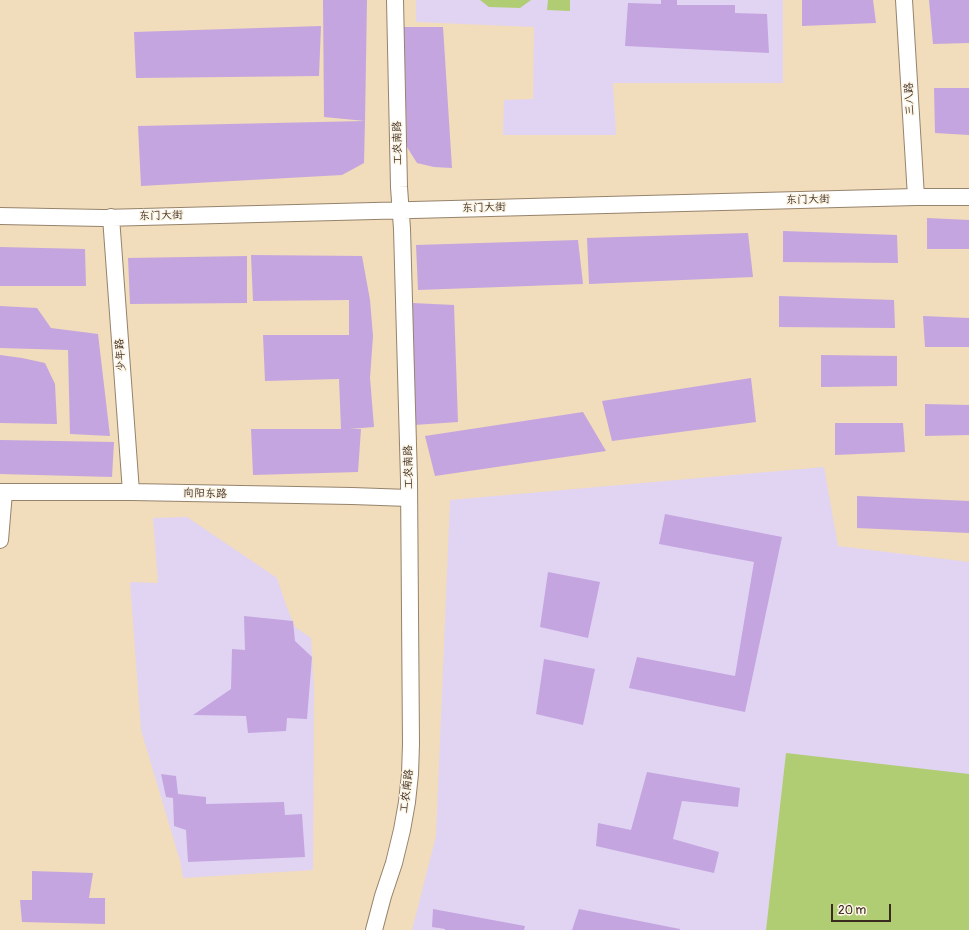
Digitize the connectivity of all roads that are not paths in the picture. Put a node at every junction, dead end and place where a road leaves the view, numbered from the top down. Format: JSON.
{"nodes":[{"id":1,"x":395,"y":0,"type":"edge"},
{"id":2,"x":904,"y":0,"type":"edge"},
{"id":3,"x":916,"y":197,"type":"junction"},
{"id":4,"x":969,"y":197,"type":"edge"},
{"id":5,"x":401,"y":210,"type":"junction"},
{"id":6,"x":0,"y":216,"type":"edge"},
{"id":7,"x":111,"y":217,"type":"junction"},
{"id":8,"x":2,"y":492,"type":"edge"},
{"id":9,"x":131,"y":492,"type":"junction"},
{"id":10,"x":409,"y":498,"type":"junction"},
{"id":11,"x":0,"y":540,"type":"edge"},
{"id":12,"x":374,"y":930,"type":"edge"}],
"edges":[{"from":1,"to":5,"type":"street","name":"工农南路"},
{"from":2,"to":3,"type":"street","name":"三八路"},
{"from":3,"to":4,"type":"street","name":"东门大街"},
{"from":3,"to":5,"type":"street","name":"东门大街"},
{"from":5,"to":7,"type":"street","name":"东门大街"},
{"from":5,"to":10,"type":"street","name":"工农南路"},
{"from":6,"to":7,"type":"street","name":"东门大街"},
{"from":7,"to":9,"type":"street","name":"少年路"},
{"from":8,"to":9,"type":"street","name":"向阳东路"},
{"from":8,"to":11,"type":"street"},
{"from":9,"to":10,"type":"street","name":"向阳东路"},
{"from":10,"to":12,"type":"street","name":"工农南路"}]}
